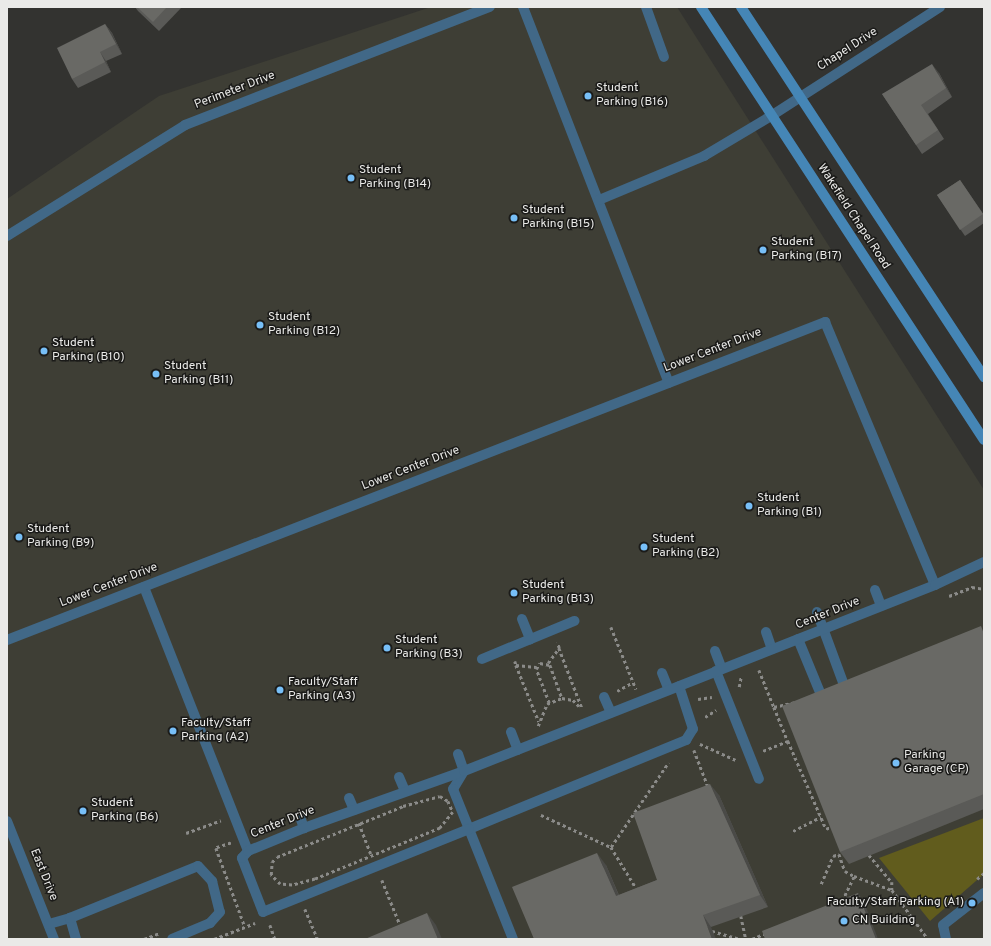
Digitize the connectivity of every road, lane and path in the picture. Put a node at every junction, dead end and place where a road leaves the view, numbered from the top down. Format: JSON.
{"nodes":[{"id":1,"x":490,"y":7,"type":"edge"},
{"id":2,"x":523,"y":7,"type":"edge"},
{"id":3,"x":646,"y":7,"type":"edge"},
{"id":4,"x":700,"y":7,"type":"edge"},
{"id":5,"x":741,"y":7,"type":"edge"},
{"id":6,"x":940,"y":7,"type":"edge"},
{"id":7,"x":664,"y":57,"type":"dead end"},
{"id":8,"x":800,"y":97,"type":"junction"},
{"id":9,"x":771,"y":116,"type":"junction"},
{"id":10,"x":599,"y":200,"type":"junction"},
{"id":11,"x":7,"y":236,"type":"edge"},
{"id":12,"x":984,"y":377,"type":"edge"},
{"id":13,"x":669,"y":383,"type":"junction"},
{"id":14,"x":984,"y":440,"type":"edge"},
{"id":15,"x":984,"y":562,"type":"edge"},
{"id":16,"x":935,"y":585,"type":"junction"},
{"id":17,"x":144,"y":587,"type":"junction"},
{"id":18,"x":875,"y":590,"type":"dead end"},
{"id":19,"x":881,"y":606,"type":"junction"},
{"id":20,"x":817,"y":612,"type":"dead end"},
{"id":21,"x":522,"y":618,"type":"dead end"},
{"id":22,"x":574,"y":621,"type":"dead end"},
{"id":23,"x":611,"y":626,"type":"dead end"},
{"id":24,"x":824,"y":629,"type":"junction"},
{"id":25,"x":766,"y":632,"type":"dead end"},
{"id":26,"x":530,"y":639,"type":"junction"},
{"id":27,"x":798,"y":639,"type":"junction"},
{"id":28,"x":7,"y":640,"type":"edge"},
{"id":29,"x":550,"y":644,"type":"dead end"},
{"id":30,"x":559,"y":648,"type":"junction"},
{"id":31,"x":772,"y":649,"type":"junction"},
{"id":32,"x":715,"y":651,"type":"dead end"},
{"id":33,"x":521,"y":655,"type":"dead end"},
{"id":34,"x":482,"y":659,"type":"dead end"},
{"id":35,"x":548,"y":663,"type":"junction"},
{"id":36,"x":516,"y":665,"type":"junction"},
{"id":37,"x":536,"y":667,"type":"junction"},
{"id":38,"x":765,"y":668,"type":"dead end"},
{"id":39,"x":719,"y":670,"type":"junction"},
{"id":40,"x":759,"y":670,"type":"junction"},
{"id":41,"x":753,"y":672,"type":"dead end"},
{"id":42,"x":662,"y":673,"type":"dead end"},
{"id":43,"x":747,"y":674,"type":"dead end"},
{"id":44,"x":633,"y":682,"type":"junction"},
{"id":45,"x":679,"y":686,"type":"junction"},
{"id":46,"x":669,"y":690,"type":"junction"},
{"id":47,"x":617,"y":692,"type":"dead end"},
{"id":48,"x":637,"y":693,"type":"dead end"},
{"id":49,"x":740,"y":695,"type":"dead end"},
{"id":50,"x":847,"y":695,"type":"edge"},
{"id":51,"x":562,"y":698,"type":"junction"},
{"id":52,"x":604,"y":698,"type":"dead end"},
{"id":53,"x":696,"y":701,"type":"dead end"},
{"id":54,"x":717,"y":701,"type":"dead end"},
{"id":55,"x":549,"y":703,"type":"junction"},
{"id":56,"x":802,"y":703,"type":"edge"},
{"id":57,"x":825,"y":703,"type":"edge"},
{"id":58,"x":722,"y":707,"type":"dead end"},
{"id":59,"x":774,"y":707,"type":"junction"},
{"id":60,"x":611,"y":713,"type":"junction"},
{"id":61,"x":699,"y":714,"type":"dead end"},
{"id":62,"x":701,"y":720,"type":"dead end"},
{"id":63,"x":702,"y":725,"type":"dead end"},
{"id":64,"x":511,"y":732,"type":"dead end"},
{"id":65,"x":700,"y":737,"type":"dead end"},
{"id":66,"x":788,"y":741,"type":"junction"},
{"id":67,"x":698,"y":742,"type":"junction"},
{"id":68,"x":518,"y":750,"type":"junction"},
{"id":69,"x":763,"y":751,"type":"dead end"},
{"id":70,"x":458,"y":754,"type":"dead end"},
{"id":71,"x":743,"y":760,"type":"dead end"},
{"id":72,"x":669,"y":761,"type":"dead end"},
{"id":73,"x":464,"y":771,"type":"junction"},
{"id":74,"x":399,"y":777,"type":"dead end"},
{"id":75,"x":759,"y":779,"type":"dead end"},
{"id":76,"x":404,"y":791,"type":"junction"},
{"id":77,"x":711,"y":793,"type":"edge"},
{"id":78,"x":349,"y":798,"type":"dead end"},
{"id":79,"x":354,"y":810,"type":"junction"},
{"id":80,"x":538,"y":814,"type":"dead end"},
{"id":81,"x":821,"y":816,"type":"junction"},
{"id":82,"x":228,"y":817,"type":"dead end"},
{"id":83,"x":300,"y":817,"type":"dead end"},
{"id":84,"x":7,"y":821,"type":"edge"},
{"id":85,"x":360,"y":824,"type":"junction"},
{"id":86,"x":834,"y":826,"type":"edge"},
{"id":87,"x":304,"y":828,"type":"junction"},
{"id":88,"x":469,"y":829,"type":"junction"},
{"id":89,"x":793,"y":831,"type":"dead end"},
{"id":90,"x":186,"y":833,"type":"dead end"},
{"id":91,"x":236,"y":841,"type":"dead end"},
{"id":92,"x":611,"y":848,"type":"junction"},
{"id":93,"x":248,"y":851,"type":"junction"},
{"id":94,"x":843,"y":852,"type":"edge"},
{"id":95,"x":839,"y":854,"type":"junction"},
{"id":96,"x":372,"y":856,"type":"junction"},
{"id":97,"x":869,"y":856,"type":"edge"},
{"id":98,"x":380,"y":875,"type":"dead end"},
{"id":99,"x":854,"y":876,"type":"junction"},
{"id":100,"x":822,"y":884,"type":"dead end"},
{"id":101,"x":892,"y":890,"type":"junction"},
{"id":102,"x":640,"y":894,"type":"edge"},
{"id":103,"x":983,"y":894,"type":"edge"},
{"id":104,"x":300,"y":898,"type":"junction"},
{"id":105,"x":834,"y":906,"type":"edge"},
{"id":106,"x":741,"y":916,"type":"edge"},
{"id":107,"x":70,"y":918,"type":"junction"},
{"id":108,"x":267,"y":919,"type":"dead end"},
{"id":109,"x":49,"y":924,"type":"junction"},
{"id":110,"x":245,"y":927,"type":"dead end"},
{"id":111,"x":403,"y":930,"type":"edge"},
{"id":112,"x":165,"y":931,"type":"dead end"},
{"id":113,"x":712,"y":931,"type":"edge"},
{"id":114,"x":772,"y":931,"type":"edge"},
{"id":115,"x":54,"y":939,"type":"edge"},
{"id":116,"x":76,"y":939,"type":"edge"},
{"id":117,"x":144,"y":939,"type":"edge"},
{"id":118,"x":172,"y":939,"type":"edge"},
{"id":119,"x":275,"y":939,"type":"edge"},
{"id":120,"x":318,"y":939,"type":"edge"},
{"id":121,"x":513,"y":939,"type":"edge"},
{"id":122,"x":740,"y":939,"type":"edge"},
{"id":123,"x":746,"y":939,"type":"edge"},
{"id":124,"x":752,"y":939,"type":"edge"},
{"id":125,"x":928,"y":939,"type":"edge"},
{"id":126,"x":946,"y":939,"type":"edge"}],
"edges":[{"from":1,"to":11,"type":"street","name":"Perimeter Drive"},
{"from":2,"to":10,"type":"street"},
{"from":3,"to":7,"type":"street"},
{"from":4,"to":9,"type":"main road","name":"Wakefield Chapel Road"},
{"from":5,"to":8,"type":"main road","name":"Wakefield Chapel Road"},
{"from":6,"to":8,"type":"street","name":"Chapel Drive"},
{"from":8,"to":9,"type":"street","name":"Chapel Drive"},
{"from":8,"to":12,"type":"main road","name":"Wakefield Chapel Road"},
{"from":9,"to":10,"type":"street","name":"Chapel Drive"},
{"from":9,"to":14,"type":"main road","name":"Wakefield Chapel Road"},
{"from":10,"to":13,"type":"street"},
{"from":13,"to":16,"type":"street","name":"Lower Center Drive"},
{"from":13,"to":17,"type":"street","name":"Lower Center Drive"},
{"from":15,"to":16,"type":"street","name":"Center Drive"},
{"from":16,"to":19,"type":"street","name":"Center Drive"},
{"from":17,"to":28,"type":"street","name":"Lower Center Drive"},
{"from":17,"to":93,"type":"street"},
{"from":18,"to":19,"type":"street"},
{"from":19,"to":24,"type":"street","name":"Center Drive"},
{"from":20,"to":24,"type":"street"},
{"from":21,"to":26,"type":"street"},
{"from":22,"to":26,"type":"street"},
{"from":23,"to":44,"type":"path"},
{"from":24,"to":27,"type":"street","name":"Center Drive"},
{"from":24,"to":50,"type":"street"},
{"from":25,"to":31,"type":"street"},
{"from":26,"to":34,"type":"street"},
{"from":27,"to":31,"type":"street","name":"Center Drive"},
{"from":27,"to":57,"type":"street"},
{"from":29,"to":30,"type":"path"},
{"from":30,"to":35,"type":"path"},
{"from":30,"to":51,"type":"path"},
{"from":31,"to":39,"type":"street","name":"Center Drive"},
{"from":32,"to":39,"type":"street"},
{"from":33,"to":36,"type":"path"},
{"from":35,"to":37,"type":"path"},
{"from":35,"to":51,"type":"path"},
{"from":36,"to":37,"type":"path"},
{"from":36,"to":55,"type":"path"},
{"from":37,"to":55,"type":"path"},
{"from":38,"to":40,"type":"path"},
{"from":39,"to":45,"type":"street","name":"Center Drive"},
{"from":39,"to":75,"type":"street"},
{"from":40,"to":41,"type":"path"},
{"from":40,"to":59,"type":"path"},
{"from":42,"to":46,"type":"street"},
{"from":43,"to":49,"type":"path"},
{"from":44,"to":47,"type":"path"},
{"from":44,"to":48,"type":"path"},
{"from":45,"to":46,"type":"street","name":"Center Drive"},
{"from":45,"to":88,"type":"street","name":"Center Drive"},
{"from":46,"to":60,"type":"street","name":"Center Drive"},
{"from":51,"to":55,"type":"path"},
{"from":52,"to":60,"type":"street"},
{"from":53,"to":54,"type":"path"},
{"from":56,"to":59,"type":"path"},
{"from":58,"to":63,"type":"path"},
{"from":59,"to":66,"type":"path"},
{"from":60,"to":68,"type":"street","name":"Center Drive"},
{"from":61,"to":62,"type":"path"},
{"from":64,"to":68,"type":"street"},
{"from":65,"to":67,"type":"path"},
{"from":66,"to":69,"type":"path"},
{"from":66,"to":81,"type":"path"},
{"from":67,"to":71,"type":"path"},
{"from":67,"to":77,"type":"path"},
{"from":68,"to":73,"type":"street","name":"Center Drive"},
{"from":70,"to":73,"type":"street"},
{"from":72,"to":92,"type":"path"},
{"from":73,"to":76,"type":"street","name":"Center Drive"},
{"from":73,"to":88,"type":"street"},
{"from":74,"to":76,"type":"street"},
{"from":76,"to":79,"type":"street","name":"Center Drive"},
{"from":78,"to":79,"type":"street"},
{"from":79,"to":85,"type":"path"},
{"from":79,"to":87,"type":"street","name":"Center Drive"},
{"from":80,"to":92,"type":"path"},
{"from":81,"to":86,"type":"path"},
{"from":81,"to":89,"type":"path"},
{"from":82,"to":90,"type":"path"},
{"from":83,"to":87,"type":"street"},
{"from":84,"to":109,"type":"street","name":"East Drive"},
{"from":85,"to":96,"type":"path"},
{"from":85,"to":96,"type":"path"},
{"from":85,"to":96,"type":"path"},
{"from":87,"to":93,"type":"street","name":"Center Drive"},
{"from":88,"to":104,"type":"street","name":"Center Drive"},
{"from":88,"to":121,"type":"street"},
{"from":91,"to":110,"type":"path"},
{"from":92,"to":102,"type":"path"},
{"from":93,"to":104,"type":"street","name":"Center Drive"},
{"from":94,"to":95,"type":"path"},
{"from":95,"to":99,"type":"path"},
{"from":95,"to":100,"type":"path"},
{"from":97,"to":101,"type":"path"},
{"from":98,"to":111,"type":"path"},
{"from":99,"to":101,"type":"path"},
{"from":99,"to":105,"type":"path"},
{"from":101,"to":125,"type":"path"},
{"from":103,"to":126,"type":"street"},
{"from":104,"to":120,"type":"path"},
{"from":106,"to":123,"type":"path"},
{"from":107,"to":109,"type":"street"},
{"from":107,"to":116,"type":"street"},
{"from":107,"to":118,"type":"street"},
{"from":108,"to":119,"type":"path"},
{"from":109,"to":115,"type":"street","name":"East Drive"},
{"from":112,"to":117,"type":"path"},
{"from":113,"to":122,"type":"path"},
{"from":114,"to":124,"type":"path"}]}
